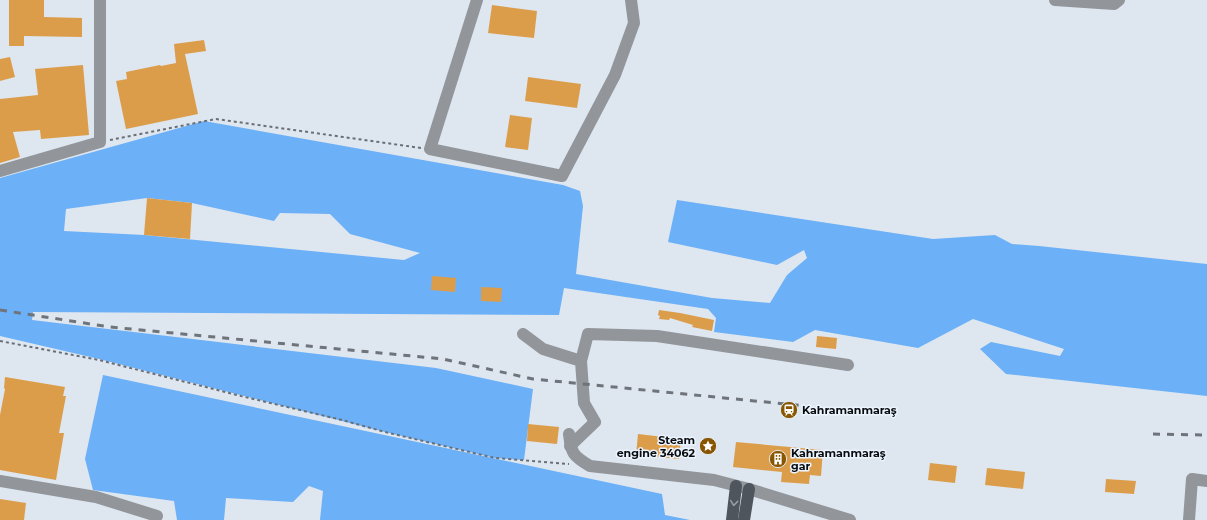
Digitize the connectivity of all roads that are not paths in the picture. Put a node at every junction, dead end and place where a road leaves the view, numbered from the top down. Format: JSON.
{"nodes":[{"id":1,"x":100,"y":0,"type":"edge"},
{"id":2,"x":477,"y":0,"type":"edge"},
{"id":3,"x":631,"y":0,"type":"edge"},
{"id":4,"x":1055,"y":0,"type":"edge"},
{"id":5,"x":1119,"y":0,"type":"edge"},
{"id":6,"x":0,"y":171,"type":"edge"},
{"id":7,"x":523,"y":334,"type":"dead end"},
{"id":8,"x":581,"y":361,"type":"junction"},
{"id":9,"x":848,"y":365,"type":"dead end"},
{"id":10,"x":1207,"y":481,"type":"edge"},
{"id":11,"x":0,"y":482,"type":"edge"},
{"id":12,"x":736,"y":486,"type":"junction"},
{"id":13,"x":749,"y":489,"type":"junction"},
{"id":14,"x":157,"y":516,"type":"dead end"},
{"id":15,"x":732,"y":520,"type":"edge"},
{"id":16,"x":744,"y":520,"type":"edge"},
{"id":17,"x":849,"y":520,"type":"edge"},
{"id":18,"x":1189,"y":520,"type":"edge"}],
"edges":[{"from":1,"to":6,"type":"street"},
{"from":2,"to":3,"type":"street"},
{"from":4,"to":5,"type":"street"},
{"from":7,"to":8,"type":"street"},
{"from":8,"to":9,"type":"street"},
{"from":8,"to":12,"type":"street"},
{"from":10,"to":18,"type":"street"},
{"from":11,"to":14,"type":"street"},
{"from":12,"to":13,"type":"street"},
{"from":12,"to":15,"type":"main road","one_way":true},
{"from":13,"to":16,"type":"main road"},
{"from":13,"to":17,"type":"street"}]}
